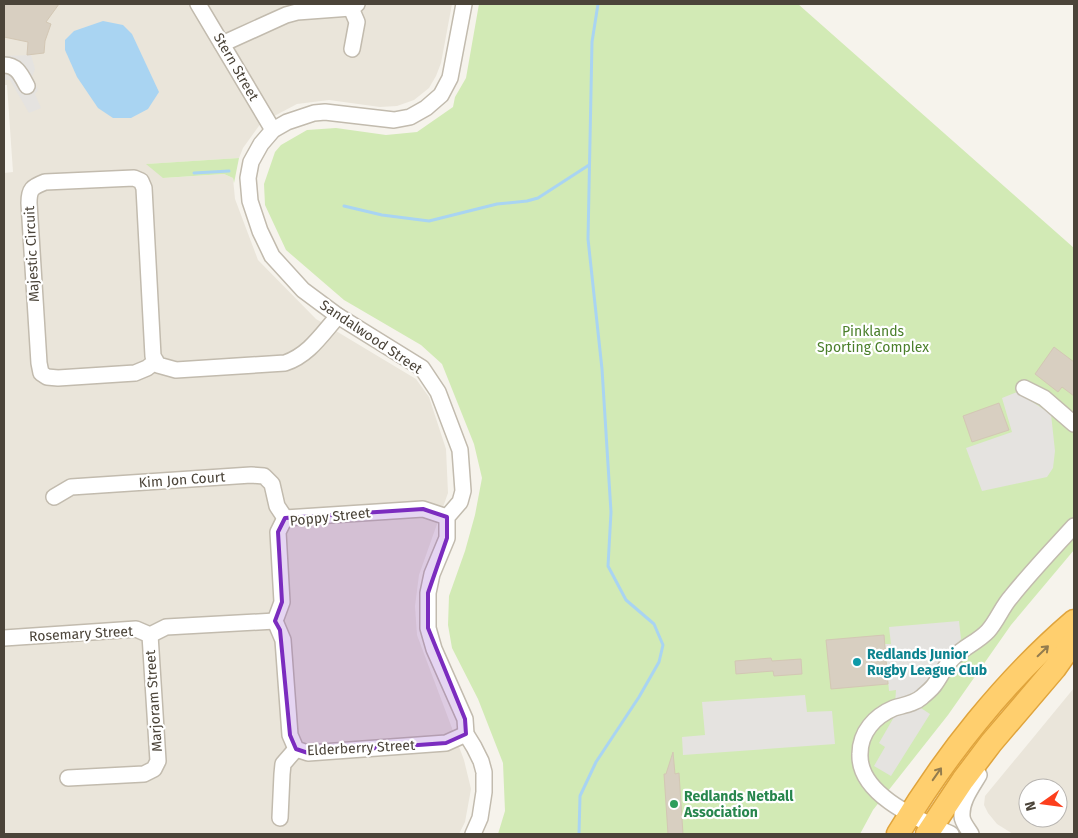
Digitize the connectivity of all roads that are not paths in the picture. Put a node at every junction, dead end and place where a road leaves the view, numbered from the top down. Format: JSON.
{"nodes":[{"id":1,"x":198,"y":4,"type":"edge"},
{"id":2,"x":464,"y":4,"type":"edge"},
{"id":3,"x":354,"y":6,"type":"edge"},
{"id":4,"x":295,"y":8,"type":"edge"},
{"id":5,"x":222,"y":44,"type":"junction"},
{"id":6,"x":352,"y":48,"type":"dead end"},
{"id":7,"x":4,"y":65,"type":"edge"},
{"id":8,"x":27,"y":86,"type":"dead end"},
{"id":9,"x":273,"y":130,"type":"junction"},
{"id":10,"x":338,"y":316,"type":"junction"},
{"id":11,"x":156,"y":361,"type":"junction"},
{"id":12,"x":1024,"y":388,"type":"dead end"},
{"id":13,"x":1074,"y":424,"type":"edge"},
{"id":14,"x":54,"y":497,"type":"dead end"},
{"id":15,"x":447,"y":517,"type":"junction"},
{"id":16,"x":285,"y":518,"type":"junction"},
{"id":17,"x":1074,"y":526,"type":"edge"},
{"id":18,"x":275,"y":621,"type":"junction"},
{"id":19,"x":1074,"y":622,"type":"edge"},
{"id":20,"x":150,"y":635,"type":"junction"},
{"id":21,"x":4,"y":638,"type":"edge"},
{"id":22,"x":1074,"y":641,"type":"edge"},
{"id":23,"x":1008,"y":723,"type":"junction"},
{"id":24,"x":466,"y":734,"type":"junction"},
{"id":25,"x":296,"y":749,"type":"junction"},
{"id":26,"x":68,"y":778,"type":"dead end"},
{"id":27,"x":910,"y":814,"type":"junction"},
{"id":28,"x":280,"y":818,"type":"dead end"},
{"id":29,"x":937,"y":832,"type":"edge"},
{"id":30,"x":473,"y":834,"type":"edge"},
{"id":31,"x":898,"y":834,"type":"edge"},
{"id":32,"x":971,"y":834,"type":"edge"}],
"edges":[{"from":1,"to":5,"type":"street","name":"Stern Street"},
{"from":2,"to":9,"type":"street"},
{"from":3,"to":4,"type":"street"},
{"from":3,"to":6,"type":"street"},
{"from":4,"to":5,"type":"street"},
{"from":5,"to":9,"type":"street","name":"Stern Street"},
{"from":7,"to":8,"type":"street"},
{"from":9,"to":10,"type":"street","name":"Sandalwood Street"},
{"from":10,"to":11,"type":"street"},
{"from":10,"to":15,"type":"street","name":"Sandalwood Street"},
{"from":11,"to":11,"type":"street","name":"Majestic Circuit"},
{"from":12,"to":13,"type":"street"},
{"from":14,"to":16,"type":"street","name":"Kim Jon Court"},
{"from":15,"to":16,"type":"street","name":"Poppy Street"},
{"from":15,"to":24,"type":"street"},
{"from":16,"to":18,"type":"street","name":"Poppy Street"},
{"from":17,"to":27,"type":"street"},
{"from":18,"to":20,"type":"street","name":"Rosemary Street"},
{"from":18,"to":25,"type":"street","name":"Elderberry Street"},
{"from":27,"to":19,"type":"highway","one_way":true},
{"from":20,"to":21,"type":"street","name":"Rosemary Street"},
{"from":20,"to":26,"type":"street","name":"Marjoram Street"},
{"from":22,"to":23,"type":"highway"},
{"from":23,"to":29,"type":"highway"},
{"from":23,"to":32,"type":"street"},
{"from":24,"to":25,"type":"street","name":"Elderberry Street"},
{"from":24,"to":30,"type":"street"},
{"from":25,"to":28,"type":"street"},
{"from":27,"to":29,"type":"street"},
{"from":27,"to":31,"type":"highway"}]}
